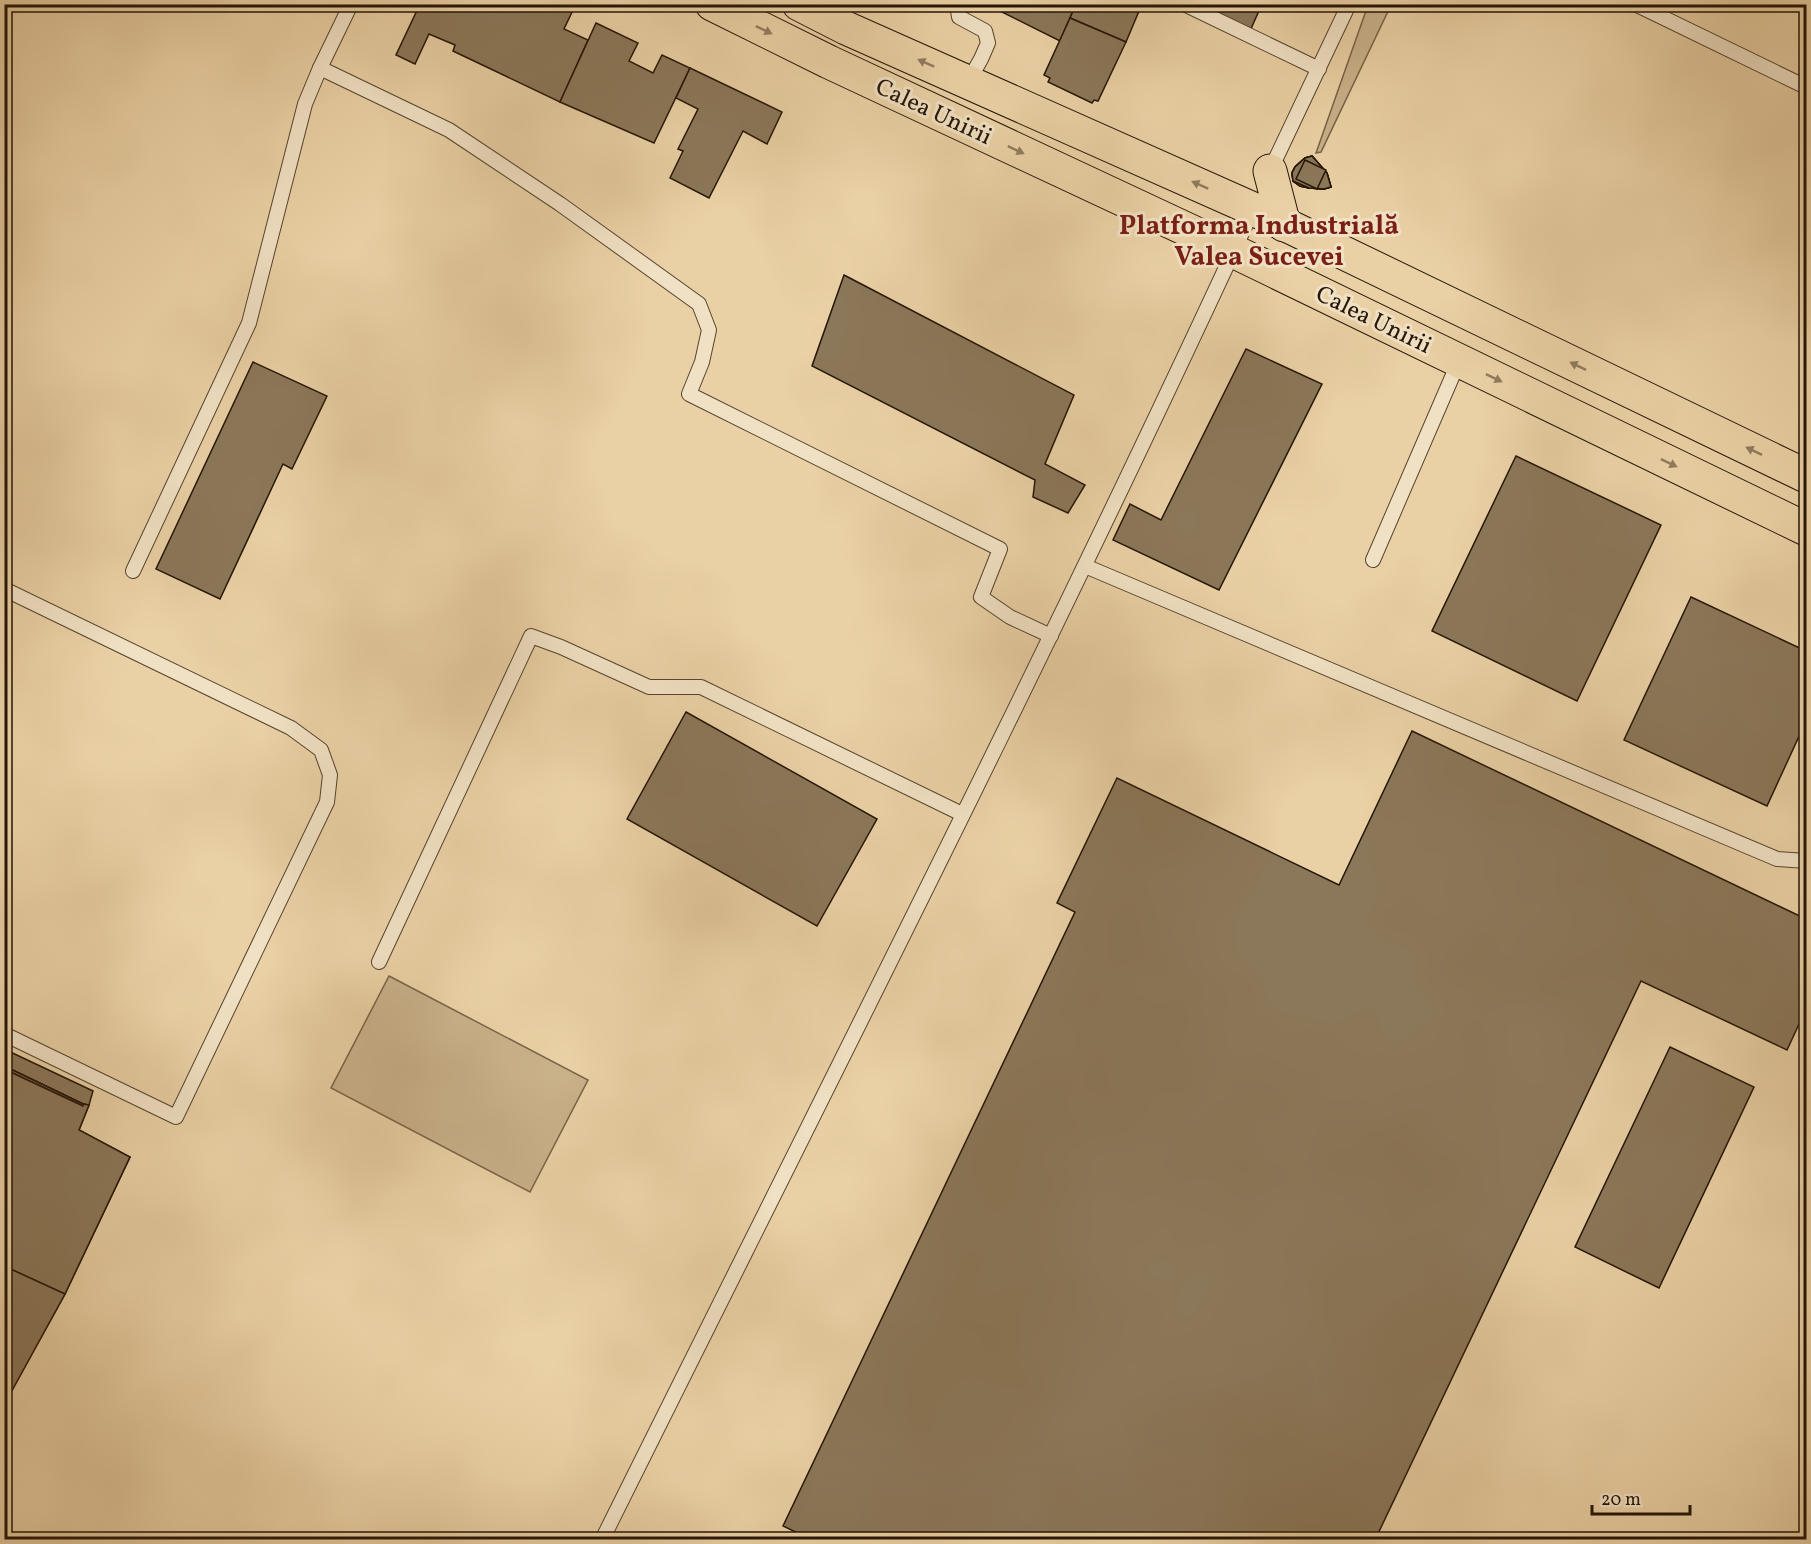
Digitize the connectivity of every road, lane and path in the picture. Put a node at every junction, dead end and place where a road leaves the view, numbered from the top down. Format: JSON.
{"nodes":[{"id":1,"x":351,"y":4,"type":"edge"},
{"id":2,"x":712,"y":4,"type":"edge"},
{"id":3,"x":799,"y":4,"type":"edge"},
{"id":4,"x":957,"y":4,"type":"edge"},
{"id":5,"x":1184,"y":4,"type":"edge"},
{"id":6,"x":1349,"y":4,"type":"edge"},
{"id":7,"x":1635,"y":4,"type":"edge"},
{"id":8,"x":320,"y":68,"type":"junction"},
{"id":9,"x":1319,"y":69,"type":"junction"},
{"id":10,"x":968,"y":82,"type":"junction"},
{"id":11,"x":1806,"y":87,"type":"edge"},
{"id":12,"x":1270,"y":171,"type":"junction"},
{"id":13,"x":1253,"y":209,"type":"junction"},
{"id":14,"x":1284,"y":225,"type":"junction"},
{"id":15,"x":1233,"y":251,"type":"junction"},
{"id":16,"x":1459,"y":361,"type":"junction"},
{"id":17,"x":1806,"y":476,"type":"edge"},
{"id":18,"x":1806,"y":529,"type":"edge"},
{"id":19,"x":1373,"y":560,"type":"dead end"},
{"id":20,"x":1085,"y":566,"type":"junction"},
{"id":21,"x":133,"y":571,"type":"dead end"},
{"id":22,"x":4,"y":589,"type":"edge"},
{"id":23,"x":1051,"y":636,"type":"junction"},
{"id":24,"x":962,"y":814,"type":"junction"},
{"id":25,"x":1806,"y":861,"type":"edge"},
{"id":26,"x":379,"y":962,"type":"dead end"},
{"id":27,"x":4,"y":1034,"type":"edge"},
{"id":28,"x":602,"y":1539,"type":"edge"}],
"edges":[{"from":1,"to":8,"type":"lane"},
{"from":2,"to":15,"type":"main road","name":"Calea Unirii","one_way":true},
{"from":10,"to":3,"type":"main road","name":"Calea Unirii","one_way":true},
{"from":4,"to":10,"type":"lane"},
{"from":5,"to":9,"type":"lane"},
{"from":6,"to":9,"type":"lane"},
{"from":7,"to":11,"type":"lane"},
{"from":8,"to":21,"type":"lane"},
{"from":8,"to":23,"type":"lane"},
{"from":9,"to":12,"type":"lane"},
{"from":13,"to":10,"type":"main road","name":"Calea Unirii","one_way":true},
{"from":12,"to":13,"type":"lane"},
{"from":12,"to":14,"type":"main road"},
{"from":13,"to":14,"type":"main road","name":"Calea Unirii"},
{"from":13,"to":15,"type":"lane"},
{"from":17,"to":14,"type":"main road","name":"Calea Unirii","one_way":true},
{"from":15,"to":16,"type":"main road","name":"Calea Unirii"},
{"from":15,"to":20,"type":"lane"},
{"from":16,"to":18,"type":"main road","name":"Calea Unirii","one_way":true},
{"from":16,"to":19,"type":"lane"},
{"from":20,"to":23,"type":"lane"},
{"from":20,"to":25,"type":"lane"},
{"from":22,"to":27,"type":"lane"},
{"from":23,"to":24,"type":"lane"},
{"from":24,"to":26,"type":"lane"},
{"from":24,"to":28,"type":"lane"}]}
